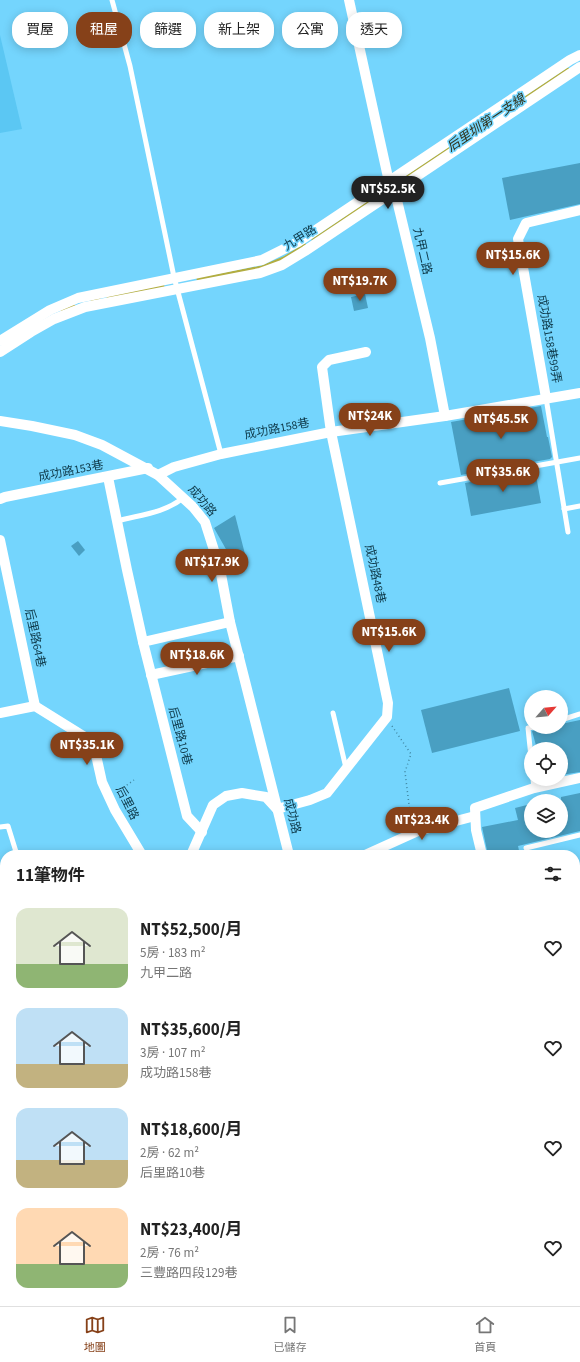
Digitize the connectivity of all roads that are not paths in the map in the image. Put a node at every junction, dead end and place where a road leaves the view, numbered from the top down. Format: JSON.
{"nodes":[{"id":1,"x":112,"y":0,"type":"edge"},
{"id":2,"x":349,"y":0,"type":"edge"},
{"id":3,"x":580,"y":55,"type":"edge"},
{"id":4,"x":580,"y":67,"type":"edge"},
{"id":5,"x":460,"y":134,"type":"junction"},
{"id":6,"x":466,"y":143,"type":"junction"},
{"id":7,"x":389,"y":182,"type":"junction"},
{"id":8,"x":395,"y":192,"type":"junction"},
{"id":9,"x":580,"y":210,"type":"edge"},
{"id":10,"x":174,"y":277,"type":"junction"},
{"id":11,"x":178,"y":290,"type":"junction"},
{"id":12,"x":102,"y":292,"type":"junction"},
{"id":13,"x":105,"y":303,"type":"junction"},
{"id":14,"x":0,"y":340,"type":"edge"},
{"id":15,"x":0,"y":352,"type":"edge"},
{"id":16,"x":366,"y":352,"type":"dead end"},
{"id":17,"x":580,"y":393,"type":"edge"},
{"id":18,"x":546,"y":398,"type":"junction"},
{"id":19,"x":445,"y":416,"type":"junction"},
{"id":20,"x":0,"y":421,"type":"edge"},
{"id":21,"x":332,"y":432,"type":"junction"},
{"id":22,"x":220,"y":454,"type":"junction"},
{"id":23,"x":580,"y":458,"type":"edge"},
{"id":24,"x":556,"y":463,"type":"junction"},
{"id":25,"x":148,"y":468,"type":"junction"},
{"id":26,"x":158,"y":475,"type":"junction"},
{"id":27,"x":108,"y":477,"type":"junction"},
{"id":28,"x":440,"y":483,"type":"dead end"},
{"id":29,"x":183,"y":498,"type":"junction"},
{"id":30,"x":0,"y":500,"type":"edge"},
{"id":31,"x":580,"y":506,"type":"edge"},
{"id":32,"x":564,"y":509,"type":"junction"},
{"id":33,"x":117,"y":521,"type":"junction"},
{"id":34,"x":568,"y":532,"type":"dead end"},
{"id":35,"x":0,"y":540,"type":"edge"},
{"id":36,"x":4,"y":576,"type":"edge"},
{"id":37,"x":230,"y":622,"type":"junction"},
{"id":38,"x":143,"y":642,"type":"junction"},
{"id":39,"x":239,"y":656,"type":"junction"},
{"id":40,"x":151,"y":675,"type":"junction"},
{"id":41,"x":35,"y":706,"type":"junction"},
{"id":42,"x":0,"y":713,"type":"edge"},
{"id":43,"x":333,"y":713,"type":"dead end"},
{"id":44,"x":580,"y":714,"type":"edge"},
{"id":45,"x":568,"y":718,"type":"edge"},
{"id":46,"x":346,"y":768,"type":"junction"},
{"id":47,"x":580,"y":778,"type":"edge"},
{"id":48,"x":568,"y":780,"type":"edge"},
{"id":49,"x":528,"y":786,"type":"edge"},
{"id":50,"x":277,"y":809,"type":"junction"},
{"id":51,"x":475,"y":816,"type":"junction"},
{"id":52,"x":0,"y":827,"type":"edge"},
{"id":53,"x":202,"y":832,"type":"junction"},
{"id":54,"x":580,"y":835,"type":"edge"},
{"id":55,"x":526,"y":848,"type":"dead end"},
{"id":56,"x":15,"y":850,"type":"edge"},
{"id":57,"x":139,"y":850,"type":"edge"},
{"id":58,"x":193,"y":850,"type":"edge"},
{"id":59,"x":288,"y":850,"type":"edge"},
{"id":60,"x":376,"y":850,"type":"edge"},
{"id":61,"x":481,"y":850,"type":"edge"}],
"edges":[{"from":1,"to":10,"type":"lane"},
{"from":2,"to":7,"type":"street","name":"九甲二路"},
{"from":3,"to":5,"type":"street","name":"九甲路"},
{"from":4,"to":6,"type":"street","name":"九甲路"},
{"from":5,"to":6,"type":"lane"},
{"from":5,"to":7,"type":"street","name":"九甲路"},
{"from":6,"to":8,"type":"street","name":"九甲路"},
{"from":7,"to":8,"type":"street","name":"九甲二路"},
{"from":7,"to":10,"type":"street","name":"九甲路"},
{"from":8,"to":11,"type":"street","name":"九甲路"},
{"from":8,"to":19,"type":"street","name":"九甲二路"},
{"from":9,"to":18,"type":"street","name":"成功路158巷99弄"},
{"from":10,"to":11,"type":"lane"},
{"from":10,"to":12,"type":"street","name":"九甲路"},
{"from":11,"to":13,"type":"street","name":"九甲路"},
{"from":11,"to":22,"type":"lane"},
{"from":12,"to":13,"type":"lane"},
{"from":12,"to":14,"type":"street","name":"九甲路"},
{"from":13,"to":15,"type":"street","name":"九甲路"},
{"from":16,"to":21,"type":"street","name":"成功路48巷"},
{"from":17,"to":18,"type":"street","name":"成功路158巷"},
{"from":18,"to":19,"type":"street","name":"成功路158巷"},
{"from":18,"to":24,"type":"lane"},
{"from":19,"to":21,"type":"street","name":"成功路158巷"},
{"from":20,"to":25,"type":"street","name":"成功路"},
{"from":21,"to":22,"type":"street","name":"成功路158巷"},
{"from":21,"to":46,"type":"street","name":"成功路48巷"},
{"from":22,"to":26,"type":"street","name":"成功路158巷"},
{"from":23,"to":24,"type":"lane"},
{"from":24,"to":28,"type":"lane"},
{"from":24,"to":32,"type":"lane"},
{"from":25,"to":26,"type":"street","name":"成功路"},
{"from":25,"to":27,"type":"street","name":"成功路153巷"},
{"from":26,"to":29,"type":"street","name":"成功路"},
{"from":27,"to":30,"type":"street","name":"成功路153巷"},
{"from":27,"to":33,"type":"street","name":"后里路10巷"},
{"from":29,"to":33,"type":"lane"},
{"from":29,"to":37,"type":"street","name":"成功路"},
{"from":31,"to":32,"type":"lane"},
{"from":32,"to":34,"type":"lane"},
{"from":33,"to":38,"type":"street","name":"后里路10巷"},
{"from":35,"to":36,"type":"street","name":"后里路64巷"},
{"from":36,"to":41,"type":"street","name":"后里路64巷"},
{"from":37,"to":38,"type":"street"},
{"from":37,"to":39,"type":"street","name":"成功路"},
{"from":38,"to":40,"type":"street","name":"后里路10巷"},
{"from":39,"to":40,"type":"street"},
{"from":39,"to":50,"type":"street","name":"成功路"},
{"from":40,"to":53,"type":"street","name":"后里路10巷"},
{"from":41,"to":42,"type":"street"},
{"from":41,"to":57,"type":"street","name":"后里路"},
{"from":43,"to":46,"type":"lane"},
{"from":44,"to":45,"type":"lane"},
{"from":46,"to":50,"type":"street"},
{"from":47,"to":48,"type":"street"},
{"from":49,"to":51,"type":"street"},
{"from":50,"to":53,"type":"street"},
{"from":50,"to":59,"type":"street","name":"成功路"},
{"from":51,"to":60,"type":"street"},
{"from":51,"to":61,"type":"street"},
{"from":52,"to":56,"type":"lane"},
{"from":53,"to":58,"type":"street"},
{"from":54,"to":55,"type":"lane"}]}
